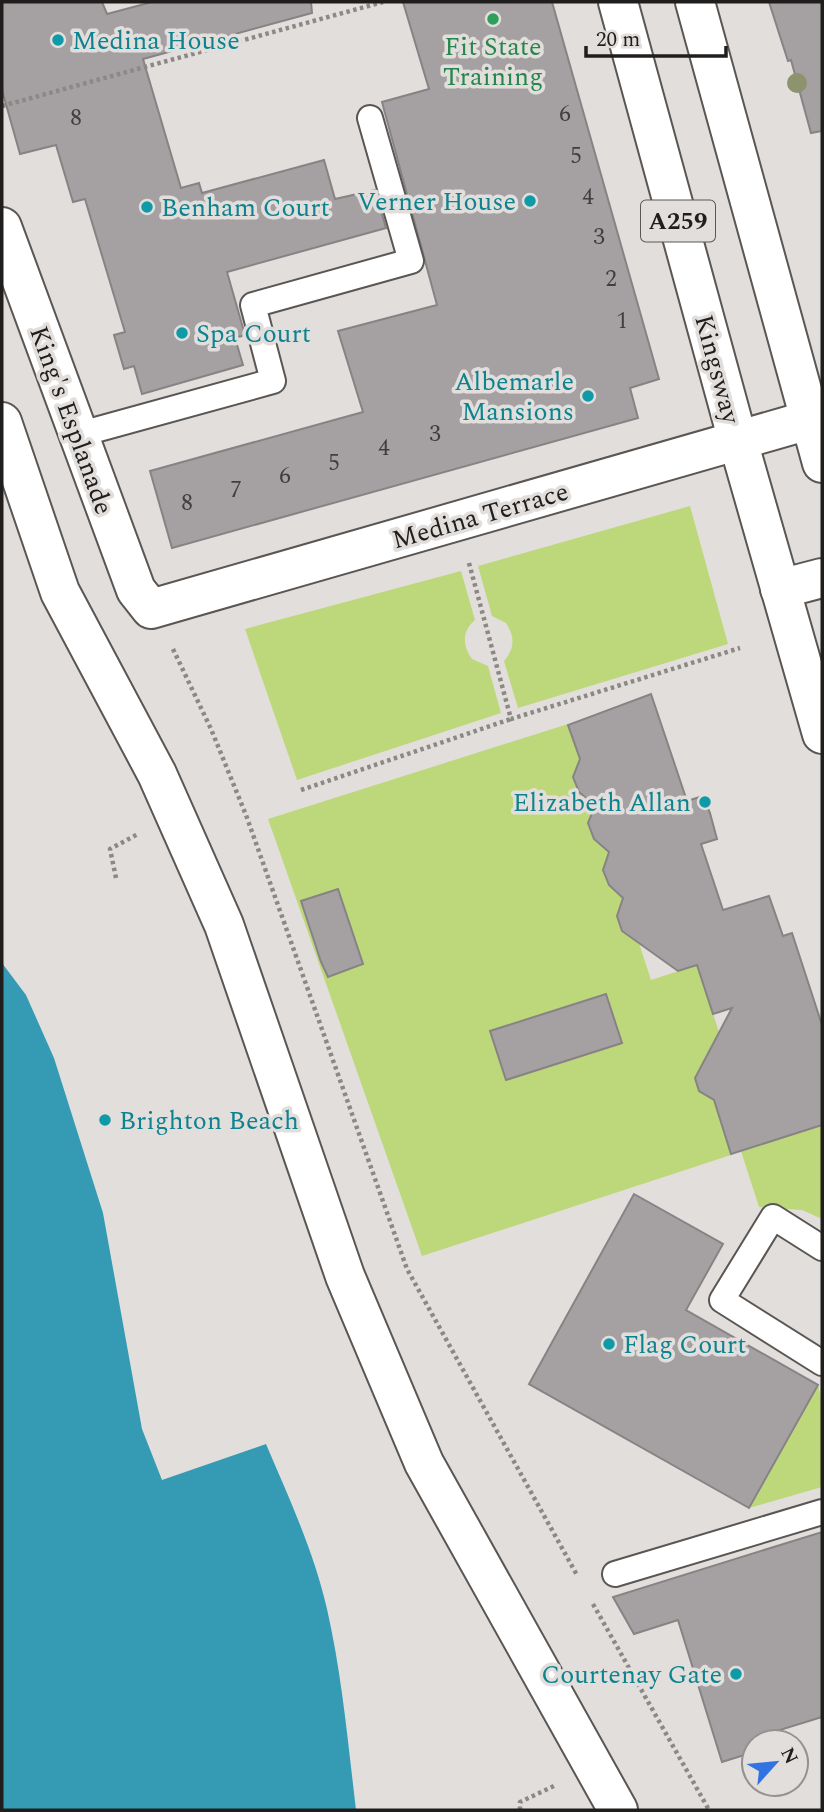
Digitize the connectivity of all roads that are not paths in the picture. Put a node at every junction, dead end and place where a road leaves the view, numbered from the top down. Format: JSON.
{"nodes":[{"id":1,"x":618,"y":2,"type":"edge"},
{"id":2,"x":695,"y":2,"type":"edge"},
{"id":3,"x":370,"y":118,"type":"dead end"},
{"id":4,"x":2,"y":227,"type":"edge"},
{"id":5,"x":809,"y":420,"type":"junction"},
{"id":6,"x":2,"y":422,"type":"edge"},
{"id":7,"x":77,"y":435,"type":"junction"},
{"id":8,"x":738,"y":441,"type":"junction"},
{"id":9,"x":822,"y":463,"type":"edge"},
{"id":10,"x":822,"y":578,"type":"edge"},
{"id":11,"x":780,"y":589,"type":"junction"},
{"id":12,"x":151,"y":609,"type":"joint"},
{"id":13,"x":822,"y":734,"type":"edge"},
{"id":14,"x":822,"y":1248,"type":"edge"},
{"id":15,"x":822,"y":1363,"type":"edge"},
{"id":16,"x":822,"y":1512,"type":"edge"},
{"id":17,"x":615,"y":1574,"type":"dead end"},
{"id":18,"x":618,"y":1810,"type":"edge"}],
"edges":[{"from":1,"to":8,"type":"street","name":"Kingsway","number":"A259"},
{"from":2,"to":5,"type":"street","number":"A259"},
{"from":3,"to":7,"type":"lane"},
{"from":4,"to":7,"type":"street","name":"King's Esplanade"},
{"from":5,"to":8,"type":"street","name":"Medina Terrace"},
{"from":5,"to":9,"type":"street","number":"A259"},
{"from":6,"to":18,"type":"street"},
{"from":7,"to":12,"type":"street","name":"King's Esplanade"},
{"from":8,"to":11,"type":"street","name":"Kingsway","number":"A259"},
{"from":8,"to":12,"type":"street","name":"Medina Terrace"},
{"from":10,"to":11,"type":"street"},
{"from":11,"to":13,"type":"street","name":"Kingsway","number":"A259"},
{"from":14,"to":15,"type":"lane"},
{"from":16,"to":17,"type":"lane"}]}
